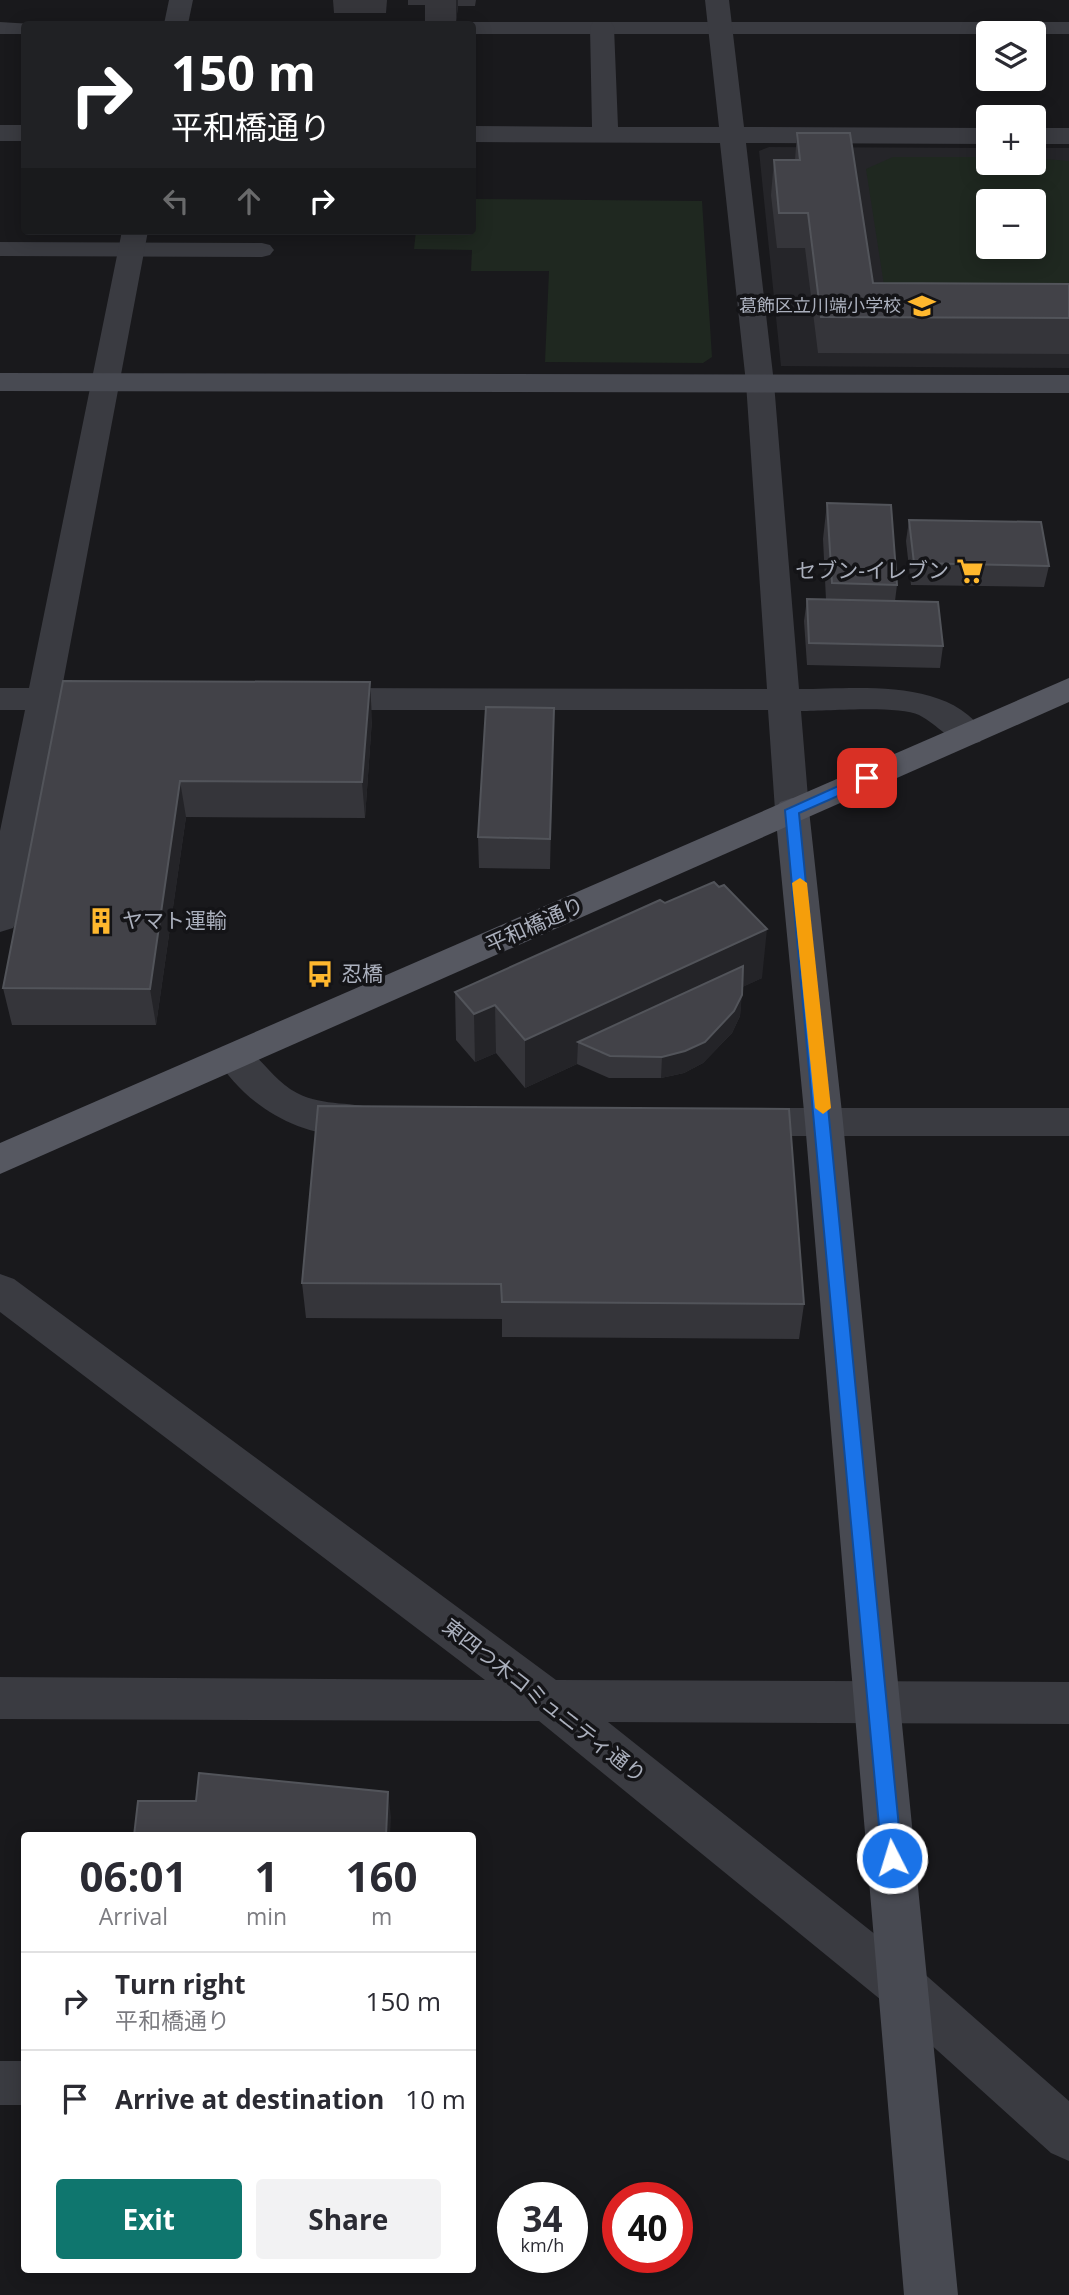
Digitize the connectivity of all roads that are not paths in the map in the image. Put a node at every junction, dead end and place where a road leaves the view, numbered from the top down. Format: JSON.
{"nodes":[{"id":1,"x":181,"y":0,"type":"edge"},
{"id":2,"x":717,"y":0,"type":"edge"},
{"id":3,"x":177,"y":21,"type":"edge"},
{"id":4,"x":0,"y":27,"type":"edge"},
{"id":5,"x":602,"y":27,"type":"junction"},
{"id":6,"x":21,"y":28,"type":"edge"},
{"id":7,"x":476,"y":28,"type":"edge"},
{"id":8,"x":719,"y":29,"type":"junction"},
{"id":9,"x":1069,"y":29,"type":"edge"},
{"id":10,"x":0,"y":133,"type":"edge"},
{"id":11,"x":21,"y":133,"type":"edge"},
{"id":12,"x":476,"y":134,"type":"edge"},
{"id":13,"x":605,"y":135,"type":"junction"},
{"id":14,"x":730,"y":136,"type":"junction"},
{"id":15,"x":976,"y":136,"type":"edge"},
{"id":16,"x":1046,"y":136,"type":"edge"},
{"id":17,"x":1069,"y":136,"type":"edge"},
{"id":18,"x":134,"y":240,"type":"edge"},
{"id":19,"x":0,"y":249,"type":"edge"},
{"id":20,"x":262,"y":250,"type":"dead end"},
{"id":21,"x":0,"y":382,"type":"edge"},
{"id":22,"x":107,"y":382,"type":"junction"},
{"id":23,"x":760,"y":383,"type":"junction"},
{"id":24,"x":1069,"y":384,"type":"edge"},
{"id":25,"x":1069,"y":689,"type":"edge"},
{"id":26,"x":0,"y":699,"type":"edge"},
{"id":27,"x":43,"y":699,"type":"junction"},
{"id":28,"x":141,"y":699,"type":"edge"},
{"id":29,"x":281,"y":699,"type":"edge"},
{"id":30,"x":784,"y":699,"type":"junction"},
{"id":31,"x":968,"y":734,"type":"junction"},
{"id":32,"x":792,"y":810,"type":"junction"},
{"id":33,"x":0,"y":919,"type":"edge"},
{"id":34,"x":235,"y":1057,"type":"junction"},
{"id":35,"x":398,"y":1120,"type":"edge"},
{"id":36,"x":700,"y":1121,"type":"edge"},
{"id":37,"x":824,"y":1122,"type":"junction"},
{"id":38,"x":1069,"y":1122,"type":"edge"},
{"id":39,"x":0,"y":1159,"type":"edge"},
{"id":40,"x":0,"y":1290,"type":"edge"},
{"id":41,"x":0,"y":1698,"type":"edge"},
{"id":42,"x":547,"y":1700,"type":"junction"},
{"id":43,"x":878,"y":1702,"type":"junction"},
{"id":44,"x":1069,"y":1703,"type":"edge"},
{"id":45,"x":904,"y":1987,"type":"junction"},
{"id":46,"x":0,"y":2083,"type":"edge"},
{"id":47,"x":21,"y":2083,"type":"edge"},
{"id":48,"x":1069,"y":2135,"type":"edge"},
{"id":49,"x":932,"y":2295,"type":"edge"}],
"edges":[{"from":1,"to":3,"type":"street"},
{"from":2,"to":8,"type":"street"},
{"from":4,"to":6,"type":"lane"},
{"from":5,"to":7,"type":"lane"},
{"from":5,"to":8,"type":"lane"},
{"from":5,"to":13,"type":"street"},
{"from":8,"to":9,"type":"lane"},
{"from":8,"to":14,"type":"street"},
{"from":10,"to":11,"type":"street"},
{"from":12,"to":13,"type":"street"},
{"from":13,"to":14,"type":"street"},
{"from":14,"to":15,"type":"street"},
{"from":14,"to":23,"type":"street"},
{"from":16,"to":17,"type":"street"},
{"from":18,"to":19,"type":"lane"},
{"from":18,"to":20,"type":"lane"},
{"from":18,"to":22,"type":"street"},
{"from":21,"to":22,"type":"street"},
{"from":22,"to":23,"type":"street"},
{"from":22,"to":27,"type":"street"},
{"from":23,"to":24,"type":"street"},
{"from":23,"to":30,"type":"street"},
{"from":25,"to":31,"type":"main road","name":"平和橋通り"},
{"from":26,"to":27,"type":"street"},
{"from":27,"to":28,"type":"street"},
{"from":27,"to":33,"type":"street"},
{"from":29,"to":30,"type":"street"},
{"from":30,"to":31,"type":"street"},
{"from":30,"to":32,"type":"street"},
{"from":31,"to":32,"type":"main road","name":"平和橋通り"},
{"from":32,"to":34,"type":"main road","name":"平和橋通り"},
{"from":32,"to":37,"type":"street"},
{"from":34,"to":35,"type":"street"},
{"from":34,"to":39,"type":"main road","name":"平和橋通り"},
{"from":36,"to":37,"type":"street"},
{"from":37,"to":38,"type":"street"},
{"from":37,"to":43,"type":"street"},
{"from":40,"to":42,"type":"street","name":"東四つ木コミュニティ通り"},
{"from":41,"to":42,"type":"street"},
{"from":42,"to":43,"type":"street"},
{"from":42,"to":45,"type":"street","name":"東四つ木コミュニティ通り"},
{"from":43,"to":44,"type":"street"},
{"from":43,"to":45,"type":"street"},
{"from":45,"to":48,"type":"street","name":"東四つ木コミュニティ通り"},
{"from":45,"to":49,"type":"street"},
{"from":46,"to":47,"type":"lane"}]}
